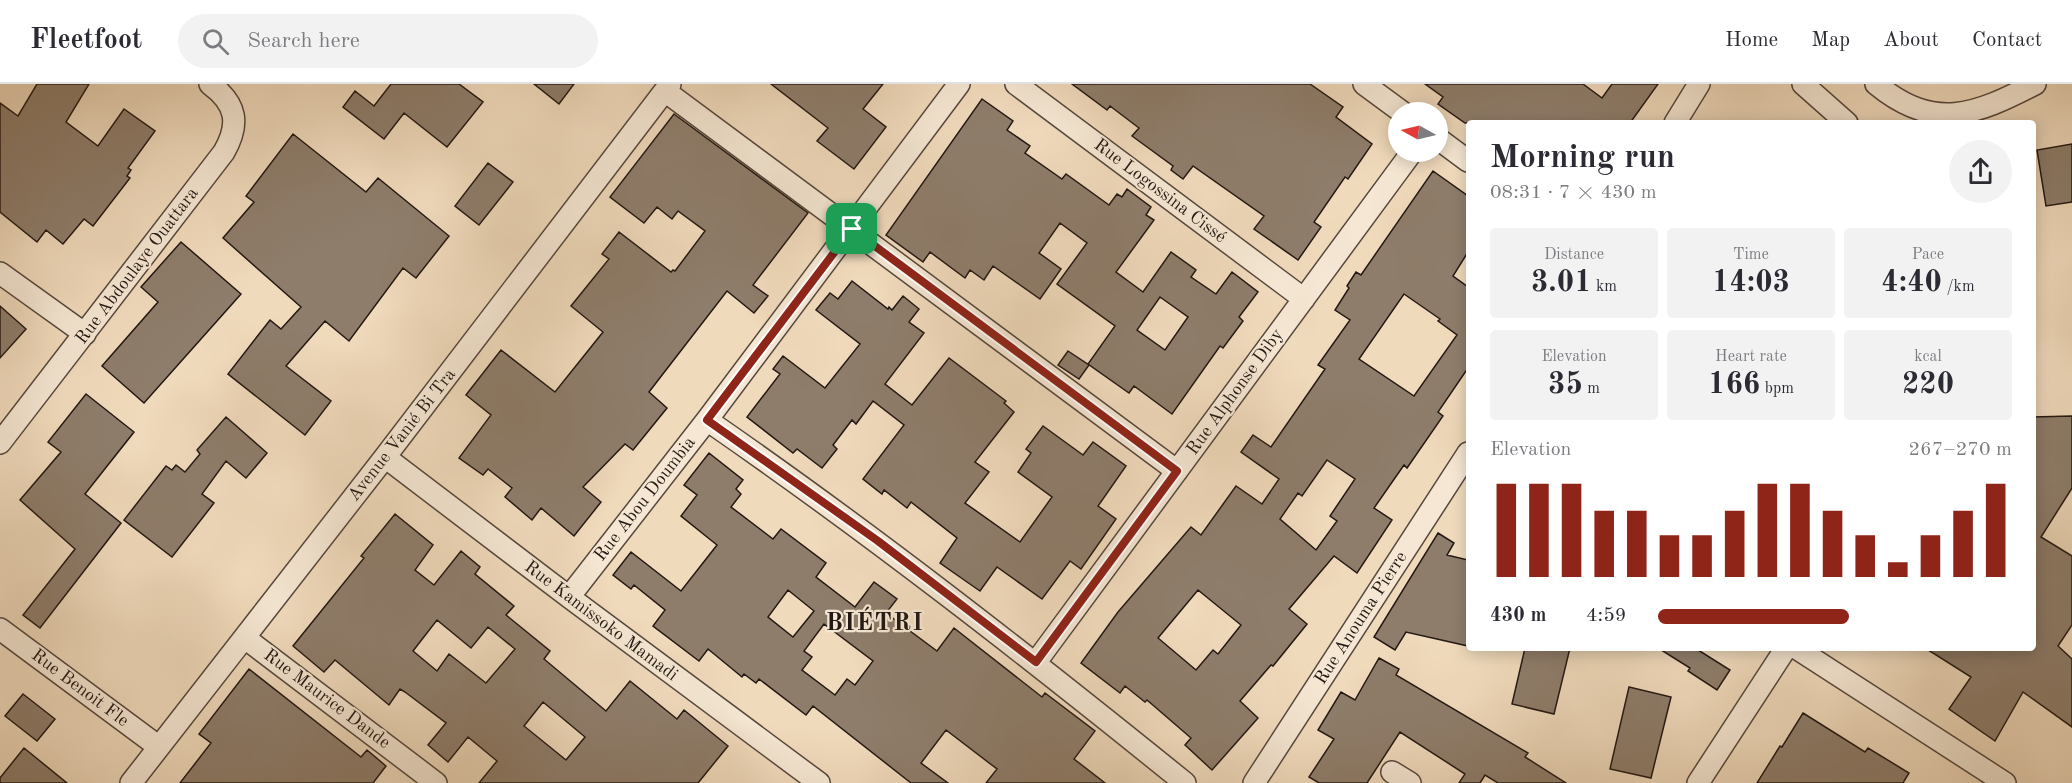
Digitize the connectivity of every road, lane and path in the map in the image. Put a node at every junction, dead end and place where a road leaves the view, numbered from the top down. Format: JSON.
{"nodes":[{"id":1,"x":210,"y":84,"type":"edge"},
{"id":2,"x":959,"y":84,"type":"edge"},
{"id":3,"x":1016,"y":84,"type":"edge"},
{"id":4,"x":1364,"y":84,"type":"edge"},
{"id":5,"x":1699,"y":84,"type":"edge"},
{"id":6,"x":1803,"y":84,"type":"edge"},
{"id":7,"x":1876,"y":84,"type":"edge"},
{"id":8,"x":2035,"y":84,"type":"edge"},
{"id":9,"x":668,"y":87,"type":"edge"},
{"id":10,"x":1388,"y":102,"type":"edge"},
{"id":11,"x":1677,"y":120,"type":"edge"},
{"id":12,"x":1844,"y":120,"type":"edge"},
{"id":13,"x":1448,"y":146,"type":"edge"},
{"id":14,"x":1466,"y":160,"type":"edge"},
{"id":15,"x":1405,"y":162,"type":"edge"},
{"id":16,"x":852,"y":229,"type":"junction"},
{"id":17,"x":0,"y":273,"type":"edge"},
{"id":18,"x":1304,"y":299,"type":"junction"},
{"id":19,"x":85,"y":334,"type":"junction"},
{"id":20,"x":707,"y":420,"type":"junction"},
{"id":21,"x":0,"y":443,"type":"edge"},
{"id":22,"x":1466,"y":456,"type":"edge"},
{"id":23,"x":385,"y":457,"type":"junction"},
{"id":24,"x":1177,"y":471,"type":"junction"},
{"id":25,"x":568,"y":597,"type":"junction"},
{"id":26,"x":0,"y":629,"type":"edge"},
{"id":27,"x":245,"y":638,"type":"junction"},
{"id":28,"x":1783,"y":651,"type":"edge"},
{"id":29,"x":1801,"y":651,"type":"edge"},
{"id":30,"x":1036,"y":662,"type":"junction"},
{"id":31,"x":159,"y":747,"type":"junction"},
{"id":32,"x":131,"y":783,"type":"edge"},
{"id":33,"x":436,"y":783,"type":"edge"},
{"id":34,"x":819,"y":783,"type":"edge"},
{"id":35,"x":1185,"y":783,"type":"edge"},
{"id":36,"x":1254,"y":783,"type":"edge"},
{"id":37,"x":1698,"y":783,"type":"edge"},
{"id":38,"x":2005,"y":783,"type":"edge"}],
"edges":[{"from":1,"to":19,"type":"street","name":"Rue Abdoulaye Ouattara"},
{"from":2,"to":16,"type":"street","name":"Rue Abou Doumbia"},
{"from":3,"to":18,"type":"street","name":"Rue Logossina Cissé"},
{"from":4,"to":10,"type":"street"},
{"from":5,"to":11,"type":"street"},
{"from":6,"to":12,"type":"street"},
{"from":7,"to":8,"type":"street"},
{"from":9,"to":16,"type":"street"},
{"from":9,"to":23,"type":"street","name":"Avenue Vanié Bi Tra"},
{"from":13,"to":14,"type":"street"},
{"from":15,"to":18,"type":"street","name":"Rue Alphonse Diby"},
{"from":16,"to":20,"type":"street","name":"Rue Abou Doumbia"},
{"from":16,"to":24,"type":"street"},
{"from":17,"to":19,"type":"street"},
{"from":18,"to":24,"type":"street","name":"Rue Alphonse Diby"},
{"from":19,"to":21,"type":"street","name":"Rue Abdoulaye Ouattara"},
{"from":20,"to":25,"type":"street","name":"Rue Abou Doumbia"},
{"from":20,"to":30,"type":"street"},
{"from":22,"to":36,"type":"street","name":"Rue Anouma Pierre"},
{"from":23,"to":25,"type":"street","name":"Rue Kamissoko Mamadi"},
{"from":23,"to":27,"type":"street","name":"Avenue Vanié Bi Tra"},
{"from":24,"to":30,"type":"street","name":"Rue Alphonse Diby"},
{"from":25,"to":34,"type":"street","name":"Rue Kamissoko Mamadi"},
{"from":26,"to":31,"type":"street","name":"Rue Benoit Fle"},
{"from":27,"to":31,"type":"street","name":"Avenue Vanié Bi Tra"},
{"from":27,"to":33,"type":"street","name":"Rue Maurice Dande"},
{"from":28,"to":37,"type":"street"},
{"from":29,"to":38,"type":"street"},
{"from":30,"to":35,"type":"street"},
{"from":31,"to":32,"type":"street","name":"Avenue Vanié Bi Tra"}]}
